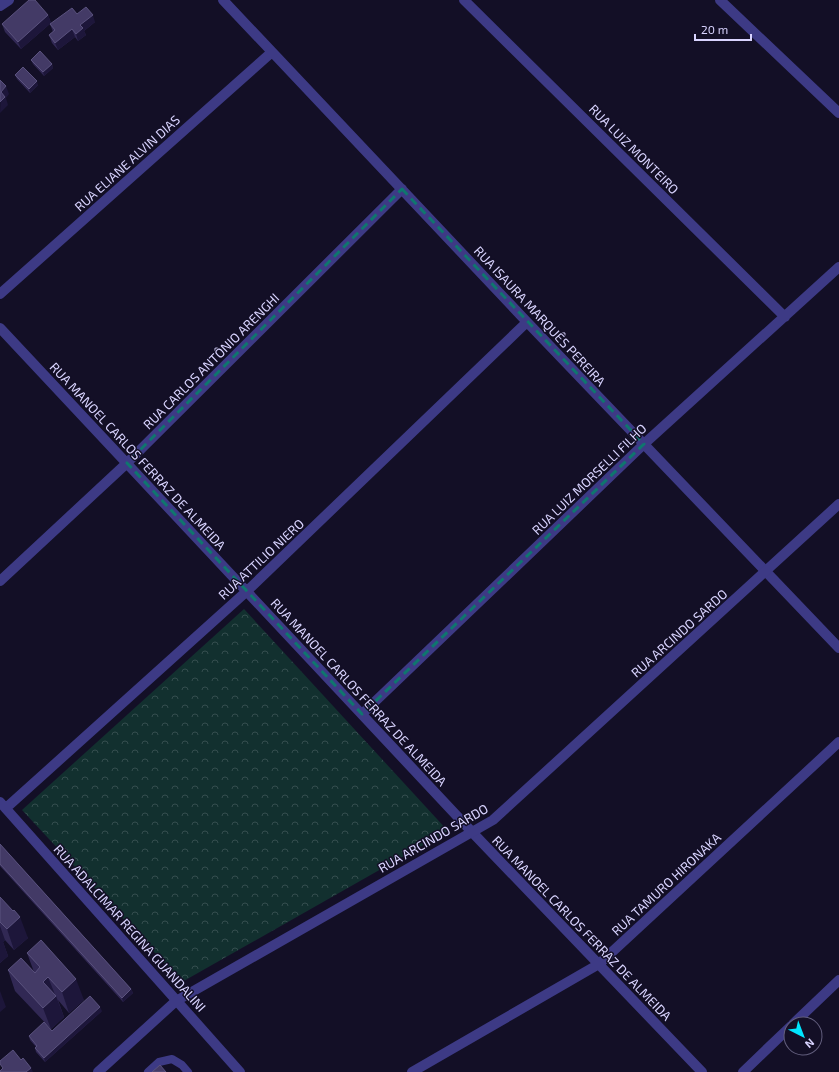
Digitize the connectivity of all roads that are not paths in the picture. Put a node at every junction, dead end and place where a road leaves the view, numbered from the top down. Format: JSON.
{"nodes":[{"id":1,"x":9,"y":0,"type":"edge"},
{"id":2,"x":223,"y":0,"type":"edge"},
{"id":3,"x":464,"y":0,"type":"edge"},
{"id":4,"x":722,"y":1,"type":"edge"},
{"id":5,"x":0,"y":6,"type":"edge"},
{"id":6,"x":272,"y":52,"type":"junction"},
{"id":7,"x":839,"y":113,"type":"edge"},
{"id":8,"x":402,"y":189,"type":"junction"},
{"id":9,"x":839,"y":267,"type":"edge"},
{"id":10,"x":0,"y":294,"type":"edge"},
{"id":11,"x":785,"y":317,"type":"junction"},
{"id":12,"x":527,"y":322,"type":"junction"},
{"id":13,"x":0,"y":328,"type":"edge"},
{"id":14,"x":644,"y":444,"type":"junction"},
{"id":15,"x":127,"y":463,"type":"junction"},
{"id":16,"x":839,"y":504,"type":"edge"},
{"id":17,"x":765,"y":572,"type":"junction"},
{"id":18,"x":0,"y":581,"type":"edge"},
{"id":19,"x":247,"y":592,"type":"junction"},
{"id":20,"x":839,"y":648,"type":"edge"},
{"id":21,"x":362,"y":714,"type":"junction"},
{"id":22,"x":839,"y":742,"type":"edge"},
{"id":23,"x":3,"y":805,"type":"edge"},
{"id":24,"x":472,"y":832,"type":"junction"},
{"id":25,"x":599,"y":964,"type":"junction"},
{"id":26,"x":839,"y":980,"type":"edge"},
{"id":27,"x":176,"y":1001,"type":"junction"},
{"id":28,"x":801,"y":1016,"type":"edge"},
{"id":29,"x":783,"y":1034,"type":"edge"},
{"id":30,"x":98,"y":1072,"type":"edge"},
{"id":31,"x":148,"y":1072,"type":"edge"},
{"id":32,"x":188,"y":1072,"type":"edge"},
{"id":33,"x":240,"y":1072,"type":"edge"},
{"id":34,"x":412,"y":1072,"type":"edge"},
{"id":35,"x":702,"y":1072,"type":"edge"},
{"id":36,"x":743,"y":1072,"type":"edge"}],
"edges":[{"from":1,"to":5,"type":"street"},
{"from":2,"to":6,"type":"street","name":"RUA ISAURA MARQUÊS PEREIRA"},
{"from":3,"to":11,"type":"street","name":"RUA LUIZ MONTEIRO"},
{"from":4,"to":7,"type":"street"},
{"from":6,"to":8,"type":"street","name":"RUA ISAURA MARQUÊS PEREIRA"},
{"from":6,"to":10,"type":"street","name":"RUA ELIANE ALVIN DIAS"},
{"from":8,"to":12,"type":"street","name":"RUA ISAURA MARQUÊS PEREIRA"},
{"from":8,"to":15,"type":"street","name":"RUA CARLOS ANTÔNIO ARENGHI"},
{"from":9,"to":11,"type":"street","name":"RUA LUIZ MORSELLI FILHO"},
{"from":11,"to":14,"type":"street","name":"RUA LUIZ MORSELLI FILHO"},
{"from":12,"to":14,"type":"street","name":"RUA ISAURA MARQUÊS PEREIRA"},
{"from":12,"to":19,"type":"street","name":"RUA ATTILIO NIERO"},
{"from":13,"to":15,"type":"street","name":"RUA MANOEL CARLOS FERRAZ DE ALMEIDA"},
{"from":14,"to":17,"type":"street","name":"RUA ISAURA MARQUÊS PEREIRA"},
{"from":14,"to":21,"type":"street","name":"RUA LUIZ MORSELLI FILHO"},
{"from":15,"to":18,"type":"street","name":"RUA CARLOS ANTÔNIO ARENGHI"},
{"from":15,"to":19,"type":"street","name":"RUA MANOEL CARLOS FERRAZ DE ALMEIDA"},
{"from":16,"to":17,"type":"street","name":"RUA ARCINDO SARDO"},
{"from":17,"to":20,"type":"street","name":"RUA ISAURA MARQUÊS PEREIRA"},
{"from":17,"to":24,"type":"street","name":"RUA ARCINDO SARDO"},
{"from":19,"to":21,"type":"street","name":"RUA MANOEL CARLOS FERRAZ DE ALMEIDA"},
{"from":19,"to":23,"type":"street","name":"RUA ATTILIO NIERO"},
{"from":21,"to":24,"type":"street","name":"RUA MANOEL CARLOS FERRAZ DE ALMEIDA"},
{"from":22,"to":25,"type":"street","name":"RUA TAMURO HIRONAKA"},
{"from":23,"to":27,"type":"street","name":"RUA ADALCIMAR REGINA GUANDALINI"},
{"from":24,"to":25,"type":"street","name":"RUA MANOEL CARLOS FERRAZ DE ALMEIDA"},
{"from":24,"to":27,"type":"street","name":"RUA ARCINDO SARDO"},
{"from":25,"to":34,"type":"street","name":"RUA TAMURO HIRONAKA"},
{"from":25,"to":35,"type":"street","name":"RUA MANOEL CARLOS FERRAZ DE ALMEIDA"},
{"from":26,"to":28,"type":"street"},
{"from":27,"to":30,"type":"street","name":"RUA ARCINDO SARDO"},
{"from":27,"to":33,"type":"street","name":"RUA ADALCIMAR REGINA GUANDALINI"},
{"from":29,"to":36,"type":"street"},
{"from":31,"to":32,"type":"lane"}]}
